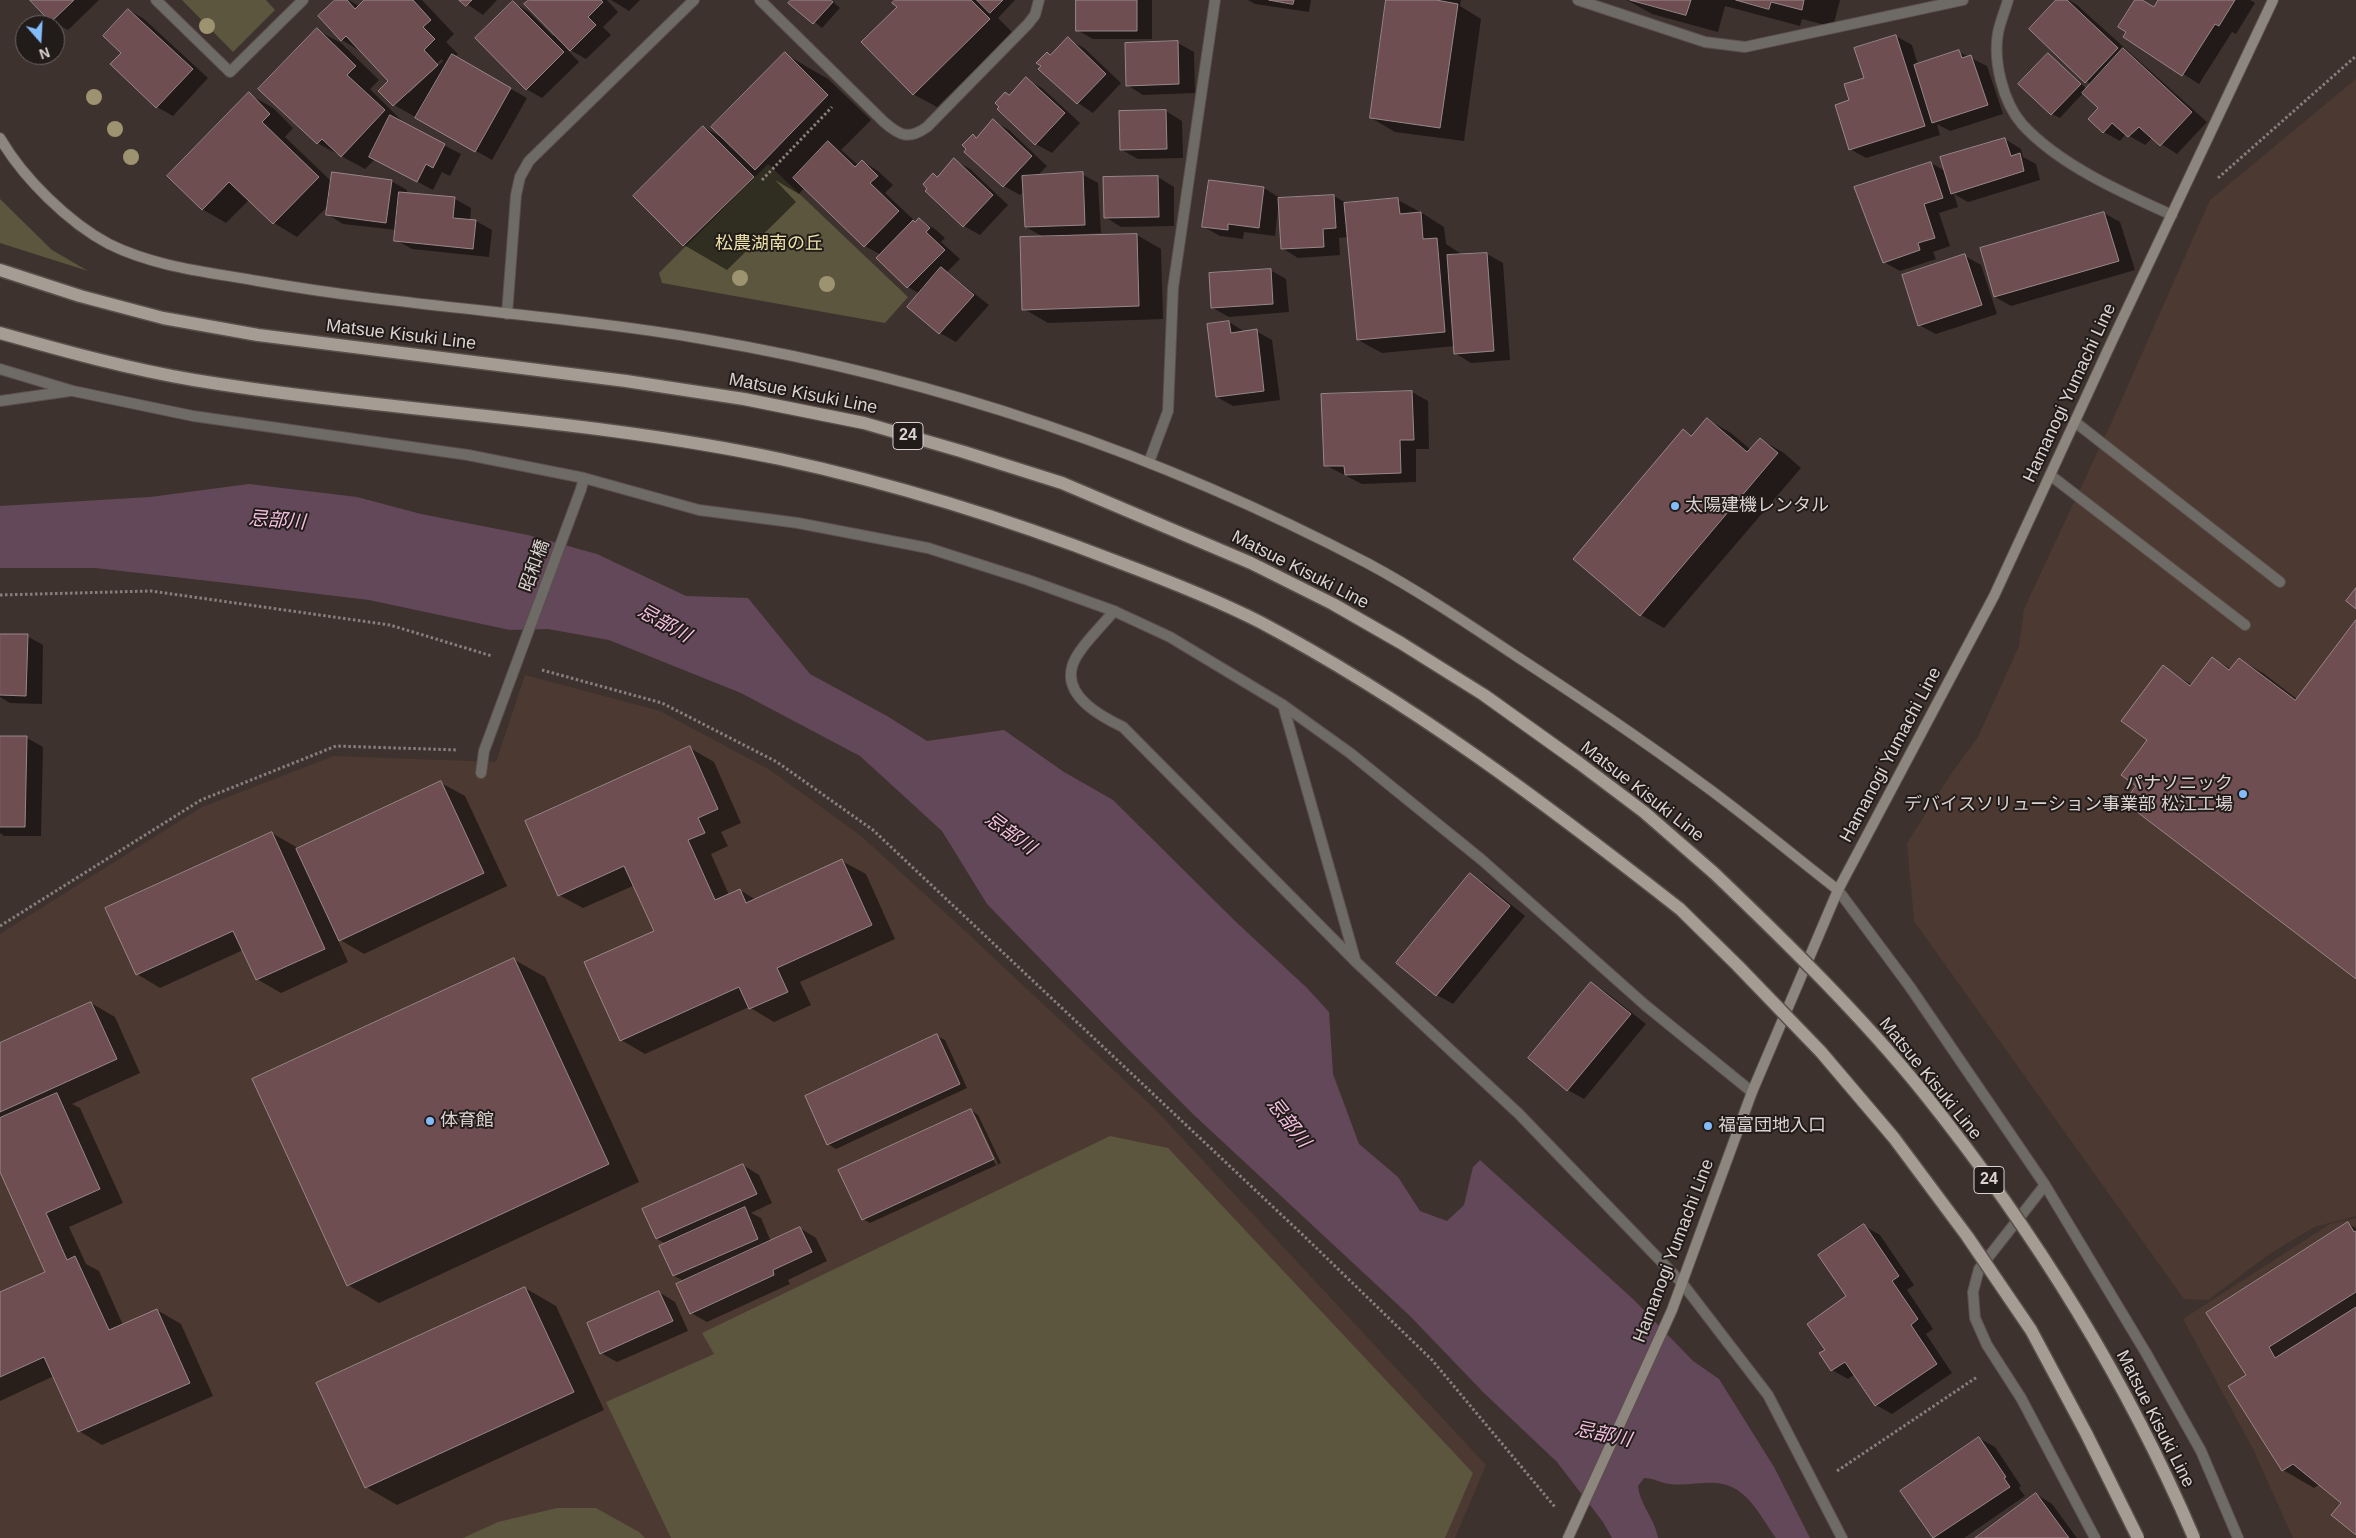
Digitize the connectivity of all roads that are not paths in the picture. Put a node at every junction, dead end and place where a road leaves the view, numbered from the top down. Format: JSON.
{"nodes":[{"id":1,"x":156,"y":0,"type":"edge"},
{"id":2,"x":303,"y":0,"type":"edge"},
{"id":3,"x":694,"y":0,"type":"edge"},
{"id":4,"x":760,"y":0,"type":"edge"},
{"id":5,"x":1039,"y":0,"type":"edge"},
{"id":6,"x":1215,"y":0,"type":"edge"},
{"id":7,"x":1578,"y":0,"type":"edge"},
{"id":8,"x":1964,"y":0,"type":"edge"},
{"id":9,"x":2008,"y":0,"type":"edge"},
{"id":10,"x":2273,"y":0,"type":"edge"},
{"id":11,"x":0,"y":138,"type":"edge"},
{"id":12,"x":2172,"y":215,"type":"junction"},
{"id":13,"x":0,"y":270,"type":"edge"},
{"id":14,"x":507,"y":314,"type":"junction"},
{"id":15,"x":0,"y":334,"type":"edge"},
{"id":16,"x":0,"y":369,"type":"edge"},
{"id":17,"x":73,"y":391,"type":"junction"},
{"id":18,"x":0,"y":401,"type":"edge"},
{"id":19,"x":2075,"y":422,"type":"junction"},
{"id":20,"x":1150,"y":462,"type":"junction"},
{"id":21,"x":2050,"y":474,"type":"junction"},
{"id":22,"x":584,"y":478,"type":"junction"},
{"id":23,"x":2280,"y":582,"type":"dead end"},
{"id":24,"x":1114,"y":611,"type":"junction"},
{"id":25,"x":2245,"y":624,"type":"dead end"},
{"id":26,"x":1283,"y":705,"type":"junction"},
{"id":27,"x":481,"y":774,"type":"dead end"},
{"id":28,"x":1838,"y":890,"type":"junction"},
{"id":29,"x":1356,"y":962,"type":"junction"},
{"id":30,"x":1752,"y":1092,"type":"junction"},
{"id":31,"x":2045,"y":1185,"type":"junction"},
{"id":32,"x":1682,"y":1283,"type":"junction"},
{"id":33,"x":1568,"y":1538,"type":"edge"},
{"id":34,"x":1842,"y":1538,"type":"edge"},
{"id":35,"x":2095,"y":1538,"type":"edge"},
{"id":36,"x":2138,"y":1538,"type":"edge"},
{"id":37,"x":2194,"y":1538,"type":"edge"},
{"id":38,"x":2238,"y":1538,"type":"edge"}],
"edges":[{"from":1,"to":2,"type":"street"},
{"from":3,"to":14,"type":"street"},
{"from":4,"to":5,"type":"street"},
{"from":6,"to":20,"type":"street"},
{"from":7,"to":8,"type":"street"},
{"from":9,"to":12,"type":"street"},
{"from":10,"to":12,"type":"street","name":"Hamanogi Yumachi Line"},
{"from":11,"to":14,"type":"street"},
{"from":12,"to":19,"type":"street","name":"Hamanogi Yumachi Line"},
{"from":13,"to":37,"type":"main road","name":"Matsue Kisuki Line","number":"24","bridge":true},
{"from":14,"to":20,"type":"street"},
{"from":15,"to":36,"type":"main road","bridge":true},
{"from":16,"to":17,"type":"street"},
{"from":17,"to":18,"type":"street"},
{"from":17,"to":22,"type":"street"},
{"from":19,"to":21,"type":"street","name":"Hamanogi Yumachi Line"},
{"from":19,"to":23,"type":"street"},
{"from":20,"to":28,"type":"street"},
{"from":21,"to":25,"type":"street"},
{"from":21,"to":28,"type":"street","name":"Hamanogi Yumachi Line"},
{"from":22,"to":24,"type":"street"},
{"from":22,"to":27,"type":"street","name":"昭和橋"},
{"from":24,"to":26,"type":"street"},
{"from":24,"to":29,"type":"street"},
{"from":26,"to":29,"type":"street"},
{"from":26,"to":30,"type":"street"},
{"from":28,"to":30,"type":"street","name":"Hamanogi Yumachi Line"},
{"from":28,"to":31,"type":"street"},
{"from":29,"to":32,"type":"street"},
{"from":30,"to":32,"type":"street","name":"Hamanogi Yumachi Line"},
{"from":31,"to":35,"type":"street"},
{"from":31,"to":38,"type":"street"},
{"from":32,"to":33,"type":"street","name":"Hamanogi Yumachi Line"},
{"from":32,"to":34,"type":"street"}]}
